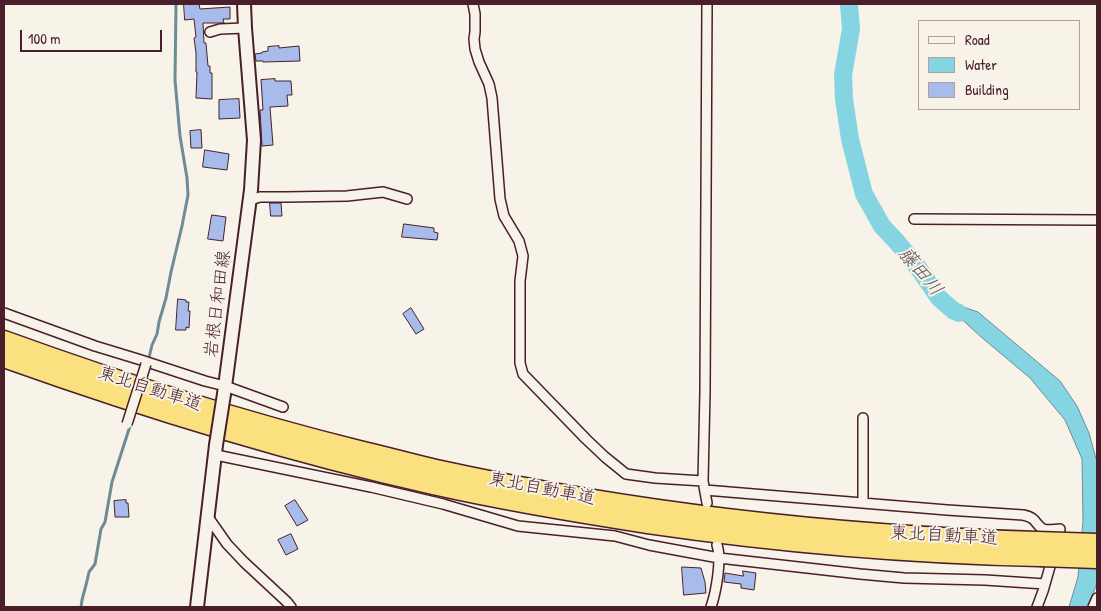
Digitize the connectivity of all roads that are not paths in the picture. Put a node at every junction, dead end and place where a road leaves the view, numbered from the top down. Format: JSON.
{"nodes":[{"id":1,"x":244,"y":4,"type":"edge"},
{"id":2,"x":473,"y":4,"type":"edge"},
{"id":3,"x":707,"y":4,"type":"edge"},
{"id":4,"x":245,"y":28,"type":"junction"},
{"id":5,"x":210,"y":32,"type":"dead end"},
{"id":6,"x":407,"y":199,"type":"dead end"},
{"id":7,"x":250,"y":200,"type":"junction"},
{"id":8,"x":914,"y":219,"type":"dead end"},
{"id":9,"x":1097,"y":220,"type":"edge"},
{"id":10,"x":4,"y":313,"type":"edge"},
{"id":11,"x":4,"y":340,"type":"edge"},
{"id":12,"x":4,"y":358,"type":"edge"},
{"id":13,"x":146,"y":364,"type":"dead end"},
{"id":14,"x":225,"y":390,"type":"junction"},
{"id":15,"x":283,"y":407,"type":"dead end"},
{"id":16,"x":863,"y":418,"type":"dead end"},
{"id":17,"x":127,"y":424,"type":"dead end"},
{"id":18,"x":216,"y":450,"type":"junction"},
{"id":19,"x":704,"y":485,"type":"junction"},
{"id":20,"x":707,"y":503,"type":"dead end"},
{"id":21,"x":863,"y":503,"type":"junction"},
{"id":22,"x":208,"y":517,"type":"junction"},
{"id":23,"x":1097,"y":543,"type":"edge"},
{"id":24,"x":717,"y":545,"type":"dead end"},
{"id":25,"x":1038,"y":549,"type":"junction"},
{"id":26,"x":719,"y":558,"type":"junction"},
{"id":27,"x":1097,"y":559,"type":"edge"},
{"id":28,"x":1045,"y":584,"type":"junction"},
{"id":29,"x":1097,"y":598,"type":"edge"},
{"id":30,"x":197,"y":607,"type":"edge"},
{"id":31,"x":291,"y":607,"type":"edge"},
{"id":32,"x":711,"y":607,"type":"edge"},
{"id":33,"x":1037,"y":607,"type":"edge"},
{"id":34,"x":1094,"y":607,"type":"edge"}],
"edges":[{"from":1,"to":4,"type":"main road","name":"岩根日和田線"},
{"from":2,"to":19,"type":"street"},
{"from":3,"to":19,"type":"street"},
{"from":4,"to":5,"type":"street"},
{"from":4,"to":7,"type":"main road","name":"岩根日和田線"},
{"from":6,"to":7,"type":"street"},
{"from":7,"to":14,"type":"main road","name":"岩根日和田線"},
{"from":8,"to":9,"type":"street"},
{"from":10,"to":14,"type":"street"},
{"from":11,"to":25,"type":"highway","name":"東北自動車道"},
{"from":12,"to":25,"type":"highway","name":"東北自動車道"},
{"from":13,"to":17,"type":"street","bridge":true},
{"from":14,"to":15,"type":"street"},
{"from":14,"to":18,"type":"main road","name":"岩根日和田線","bridge":true},
{"from":16,"to":21,"type":"street"},
{"from":18,"to":22,"type":"main road","name":"岩根日和田線"},
{"from":18,"to":26,"type":"street"},
{"from":19,"to":20,"type":"street"},
{"from":19,"to":21,"type":"street"},
{"from":21,"to":28,"type":"street"},
{"from":22,"to":30,"type":"main road","name":"岩根日和田線"},
{"from":22,"to":31,"type":"street"},
{"from":23,"to":25,"type":"highway","name":"東北自動車道","bridge":true},
{"from":24,"to":26,"type":"street"},
{"from":25,"to":27,"type":"highway","name":"東北自動車道","bridge":true},
{"from":26,"to":28,"type":"street"},
{"from":26,"to":32,"type":"street"},
{"from":28,"to":33,"type":"street"},
{"from":29,"to":34,"type":"street"}]}
